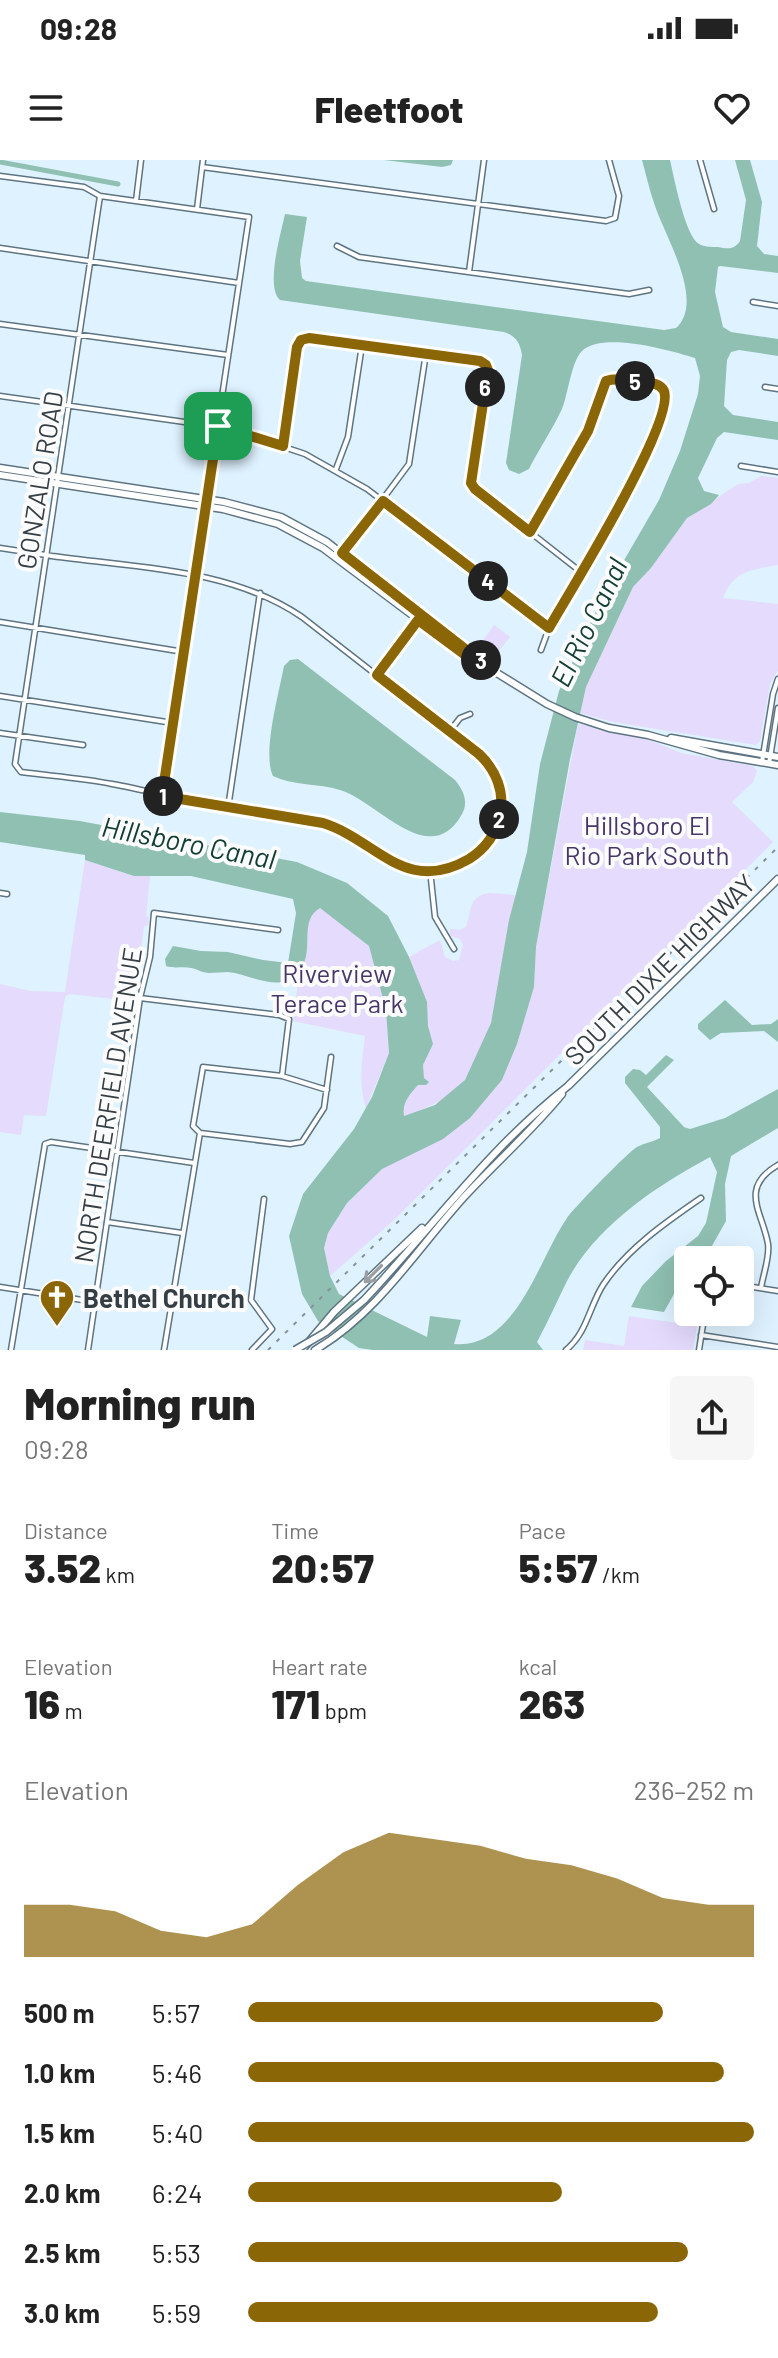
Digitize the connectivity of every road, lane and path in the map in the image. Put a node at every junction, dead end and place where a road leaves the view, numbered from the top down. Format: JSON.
{"nodes":[{"id":1,"x":141,"y":160,"type":"edge"},
{"id":2,"x":203,"y":160,"type":"edge"},
{"id":3,"x":484,"y":160,"type":"edge"},
{"id":4,"x":609,"y":160,"type":"edge"},
{"id":5,"x":700,"y":160,"type":"edge"},
{"id":6,"x":202,"y":167,"type":"junction"},
{"id":7,"x":0,"y":176,"type":"edge"},
{"id":8,"x":100,"y":196,"type":"junction"},
{"id":9,"x":136,"y":201,"type":"junction"},
{"id":10,"x":478,"y":204,"type":"junction"},
{"id":11,"x":197,"y":209,"type":"junction"},
{"id":12,"x":714,"y":209,"type":"dead end"},
{"id":13,"x":337,"y":246,"type":"dead end"},
{"id":14,"x":0,"y":248,"type":"edge"},
{"id":15,"x":91,"y":262,"type":"junction"},
{"id":16,"x":469,"y":272,"type":"junction"},
{"id":17,"x":239,"y":283,"type":"junction"},
{"id":18,"x":649,"y":290,"type":"dead end"},
{"id":19,"x":753,"y":302,"type":"dead end"},
{"id":20,"x":778,"y":306,"type":"edge"},
{"id":21,"x":0,"y":324,"type":"edge"},
{"id":22,"x":79,"y":336,"type":"junction"},
{"id":23,"x":362,"y":345,"type":"junction"},
{"id":24,"x":426,"y":353,"type":"junction"},
{"id":25,"x":228,"y":355,"type":"junction"},
{"id":26,"x":765,"y":387,"type":"dead end"},
{"id":27,"x":778,"y":389,"type":"edge"},
{"id":28,"x":0,"y":396,"type":"edge"},
{"id":29,"x":69,"y":407,"type":"junction"},
{"id":30,"x":218,"y":426,"type":"junction"},
{"id":31,"x":283,"y":446,"type":"junction"},
{"id":32,"x":741,"y":466,"type":"dead end"},
{"id":33,"x":0,"y":468,"type":"edge"},
{"id":34,"x":336,"y":469,"type":"junction"},
{"id":35,"x":778,"y":472,"type":"edge"},
{"id":36,"x":0,"y":475,"type":"edge"},
{"id":37,"x":58,"y":480,"type":"junction"},
{"id":38,"x":383,"y":501,"type":"junction"},
{"id":39,"x":207,"y":502,"type":"junction"},
{"id":40,"x":530,"y":532,"type":"junction"},
{"id":41,"x":0,"y":548,"type":"edge"},
{"id":42,"x":46,"y":555,"type":"junction"},
{"id":43,"x":340,"y":556,"type":"junction"},
{"id":44,"x":581,"y":572,"type":"junction"},
{"id":45,"x":195,"y":576,"type":"junction"},
{"id":46,"x":260,"y":593,"type":"junction"},
{"id":47,"x":420,"y":617,"type":"junction"},
{"id":48,"x":0,"y":622,"type":"edge"},
{"id":49,"x":36,"y":627,"type":"junction"},
{"id":50,"x":549,"y":628,"type":"junction"},
{"id":51,"x":541,"y":650,"type":"dead end"},
{"id":52,"x":184,"y":652,"type":"junction"},
{"id":53,"x":377,"y":675,"type":"junction"},
{"id":54,"x":778,"y":679,"type":"edge"},
{"id":55,"x":0,"y":696,"type":"edge"},
{"id":56,"x":25,"y":700,"type":"junction"},
{"id":57,"x":778,"y":708,"type":"edge"},
{"id":58,"x":470,"y":714,"type":"dead end"},
{"id":59,"x":173,"y":723,"type":"junction"},
{"id":60,"x":450,"y":731,"type":"junction"},
{"id":61,"x":0,"y":733,"type":"edge"},
{"id":62,"x":20,"y":736,"type":"junction"},
{"id":63,"x":83,"y":745,"type":"dead end"},
{"id":64,"x":769,"y":758,"type":"edge"},
{"id":65,"x":778,"y":765,"type":"edge"},
{"id":66,"x":162,"y":796,"type":"junction"},
{"id":67,"x":228,"y":808,"type":"junction"},
{"id":68,"x":430,"y":870,"type":"junction"},
{"id":69,"x":778,"y":879,"type":"edge"},
{"id":70,"x":0,"y":893,"type":"edge"},
{"id":71,"x":7,"y":894,"type":"dead end"},
{"id":72,"x":278,"y":930,"type":"dead end"},
{"id":73,"x":454,"y":949,"type":"dead end"},
{"id":74,"x":140,"y":998,"type":"junction"},
{"id":75,"x":331,"y":1057,"type":"dead end"},
{"id":76,"x":282,"y":1076,"type":"junction"},
{"id":77,"x":568,"y":1086,"type":"junction"},
{"id":78,"x":327,"y":1090,"type":"junction"},
{"id":79,"x":200,"y":1133,"type":"junction"},
{"id":80,"x":117,"y":1151,"type":"junction"},
{"id":81,"x":194,"y":1163,"type":"junction"},
{"id":82,"x":778,"y":1165,"type":"edge"},
{"id":83,"x":701,"y":1198,"type":"dead end"},
{"id":84,"x":264,"y":1199,"type":"dead end"},
{"id":85,"x":434,"y":1218,"type":"junction"},
{"id":86,"x":107,"y":1222,"type":"junction"},
{"id":87,"x":182,"y":1233,"type":"junction"},
{"id":88,"x":431,"y":1235,"type":"junction"},
{"id":89,"x":0,"y":1287,"type":"edge"},
{"id":90,"x":754,"y":1287,"type":"edge"},
{"id":91,"x":761,"y":1288,"type":"junction"},
{"id":92,"x":20,"y":1290,"type":"junction"},
{"id":93,"x":778,"y":1291,"type":"edge"},
{"id":94,"x":95,"y":1302,"type":"junction"},
{"id":95,"x":703,"y":1326,"type":"edge"},
{"id":96,"x":701,"y":1335,"type":"junction"},
{"id":97,"x":776,"y":1348,"type":"edge"},
{"id":98,"x":11,"y":1350,"type":"edge"},
{"id":99,"x":88,"y":1350,"type":"edge"},
{"id":100,"x":164,"y":1350,"type":"edge"},
{"id":101,"x":252,"y":1350,"type":"edge"},
{"id":102,"x":295,"y":1350,"type":"edge"},
{"id":103,"x":302,"y":1350,"type":"edge"},
{"id":104,"x":315,"y":1350,"type":"edge"},
{"id":105,"x":566,"y":1350,"type":"edge"},
{"id":106,"x":699,"y":1350,"type":"edge"}],
"edges":[{"from":1,"to":9,"type":"street"},
{"from":2,"to":6,"type":"street"},
{"from":3,"to":10,"type":"street"},
{"from":4,"to":10,"type":"street"},
{"from":5,"to":12,"type":"street"},
{"from":6,"to":10,"type":"street"},
{"from":6,"to":11,"type":"street"},
{"from":7,"to":8,"type":"street"},
{"from":8,"to":9,"type":"street"},
{"from":8,"to":15,"type":"street","name":"GONZALO ROAD"},
{"from":9,"to":11,"type":"street"},
{"from":10,"to":16,"type":"street"},
{"from":11,"to":17,"type":"street"},
{"from":13,"to":16,"type":"street"},
{"from":14,"to":15,"type":"street"},
{"from":15,"to":17,"type":"street"},
{"from":15,"to":22,"type":"street","name":"GONZALO ROAD"},
{"from":16,"to":18,"type":"street"},
{"from":17,"to":25,"type":"street"},
{"from":19,"to":20,"type":"street"},
{"from":21,"to":22,"type":"street"},
{"from":22,"to":25,"type":"street"},
{"from":22,"to":29,"type":"street","name":"GONZALO ROAD"},
{"from":23,"to":24,"type":"street"},
{"from":23,"to":31,"type":"street"},
{"from":23,"to":34,"type":"street"},
{"from":24,"to":38,"type":"street"},
{"from":24,"to":40,"type":"street"},
{"from":25,"to":30,"type":"street"},
{"from":26,"to":27,"type":"street"},
{"from":28,"to":29,"type":"street"},
{"from":29,"to":30,"type":"street"},
{"from":29,"to":37,"type":"street","name":"GONZALO ROAD"},
{"from":30,"to":31,"type":"street"},
{"from":30,"to":39,"type":"street"},
{"from":31,"to":34,"type":"street"},
{"from":32,"to":35,"type":"street"},
{"from":33,"to":37,"type":"main road"},
{"from":34,"to":38,"type":"street"},
{"from":36,"to":37,"type":"main road"},
{"from":37,"to":39,"type":"main road"},
{"from":37,"to":42,"type":"street","name":"GONZALO ROAD"},
{"from":38,"to":43,"type":"street"},
{"from":38,"to":50,"type":"street"},
{"from":39,"to":43,"type":"main road"},
{"from":39,"to":45,"type":"street"},
{"from":40,"to":44,"type":"street"},
{"from":40,"to":44,"type":"street"},
{"from":41,"to":42,"type":"street"},
{"from":42,"to":45,"type":"street"},
{"from":42,"to":49,"type":"street","name":"GONZALO ROAD"},
{"from":43,"to":47,"type":"main road"},
{"from":44,"to":50,"type":"street"},
{"from":45,"to":46,"type":"street"},
{"from":45,"to":52,"type":"street"},
{"from":46,"to":53,"type":"street"},
{"from":46,"to":67,"type":"street"},
{"from":47,"to":53,"type":"street"},
{"from":47,"to":64,"type":"main road"},
{"from":48,"to":49,"type":"street"},
{"from":49,"to":52,"type":"street"},
{"from":49,"to":56,"type":"street","name":"GONZALO ROAD"},
{"from":50,"to":51,"type":"street"},
{"from":52,"to":59,"type":"street"},
{"from":53,"to":60,"type":"street"},
{"from":54,"to":64,"type":"street"},
{"from":55,"to":56,"type":"street"},
{"from":56,"to":59,"type":"street"},
{"from":56,"to":62,"type":"street","name":"GONZALO ROAD"},
{"from":57,"to":64,"type":"street"},
{"from":58,"to":60,"type":"street"},
{"from":59,"to":66,"type":"street"},
{"from":60,"to":68,"type":"street"},
{"from":61,"to":62,"type":"street"},
{"from":62,"to":63,"type":"street"},
{"from":62,"to":66,"type":"street","name":"GONZALO ROAD"},
{"from":64,"to":65,"type":"main road"},
{"from":66,"to":67,"type":"street"},
{"from":67,"to":68,"type":"street"},
{"from":68,"to":73,"type":"street"},
{"from":69,"to":77,"type":"main road","name":"SOUTH DIXIE HIGHWAY"},
{"from":70,"to":71,"type":"street"},
{"from":72,"to":74,"type":"street","name":"NORTH DEERFIELD AVENUE"},
{"from":74,"to":76,"type":"street"},
{"from":74,"to":80,"type":"street","name":"NORTH DEERFIELD AVENUE"},
{"from":75,"to":78,"type":"street"},
{"from":76,"to":78,"type":"street"},
{"from":76,"to":79,"type":"street"},
{"from":77,"to":85,"type":"main road","name":"SOUTH DIXIE HIGHWAY"},
{"from":77,"to":88,"type":"main road","name":"SOUTH DIXIE HIGHWAY"},
{"from":78,"to":79,"type":"street"},
{"from":79,"to":81,"type":"street"},
{"from":80,"to":81,"type":"street"},
{"from":80,"to":86,"type":"street","name":"NORTH DEERFIELD AVENUE"},
{"from":80,"to":92,"type":"street"},
{"from":81,"to":87,"type":"street"},
{"from":82,"to":91,"type":"street"},
{"from":83,"to":105,"type":"street"},
{"from":84,"to":101,"type":"street"},
{"from":85,"to":88,"type":"main road"},
{"from":85,"to":102,"type":"main road","bridge":true},
{"from":85,"to":103,"type":"main road","one_way":true},
{"from":86,"to":87,"type":"street"},
{"from":86,"to":94,"type":"street","name":"NORTH DEERFIELD AVENUE"},
{"from":87,"to":100,"type":"street"},
{"from":88,"to":104,"type":"main road","name":"SOUTH DIXIE HIGHWAY"},
{"from":89,"to":92,"type":"street"},
{"from":90,"to":91,"type":"street"},
{"from":91,"to":93,"type":"street"},
{"from":92,"to":94,"type":"street"},
{"from":92,"to":98,"type":"street"},
{"from":94,"to":99,"type":"street","name":"NORTH DEERFIELD AVENUE"},
{"from":95,"to":96,"type":"street"},
{"from":96,"to":97,"type":"street"},
{"from":96,"to":106,"type":"street"}]}
